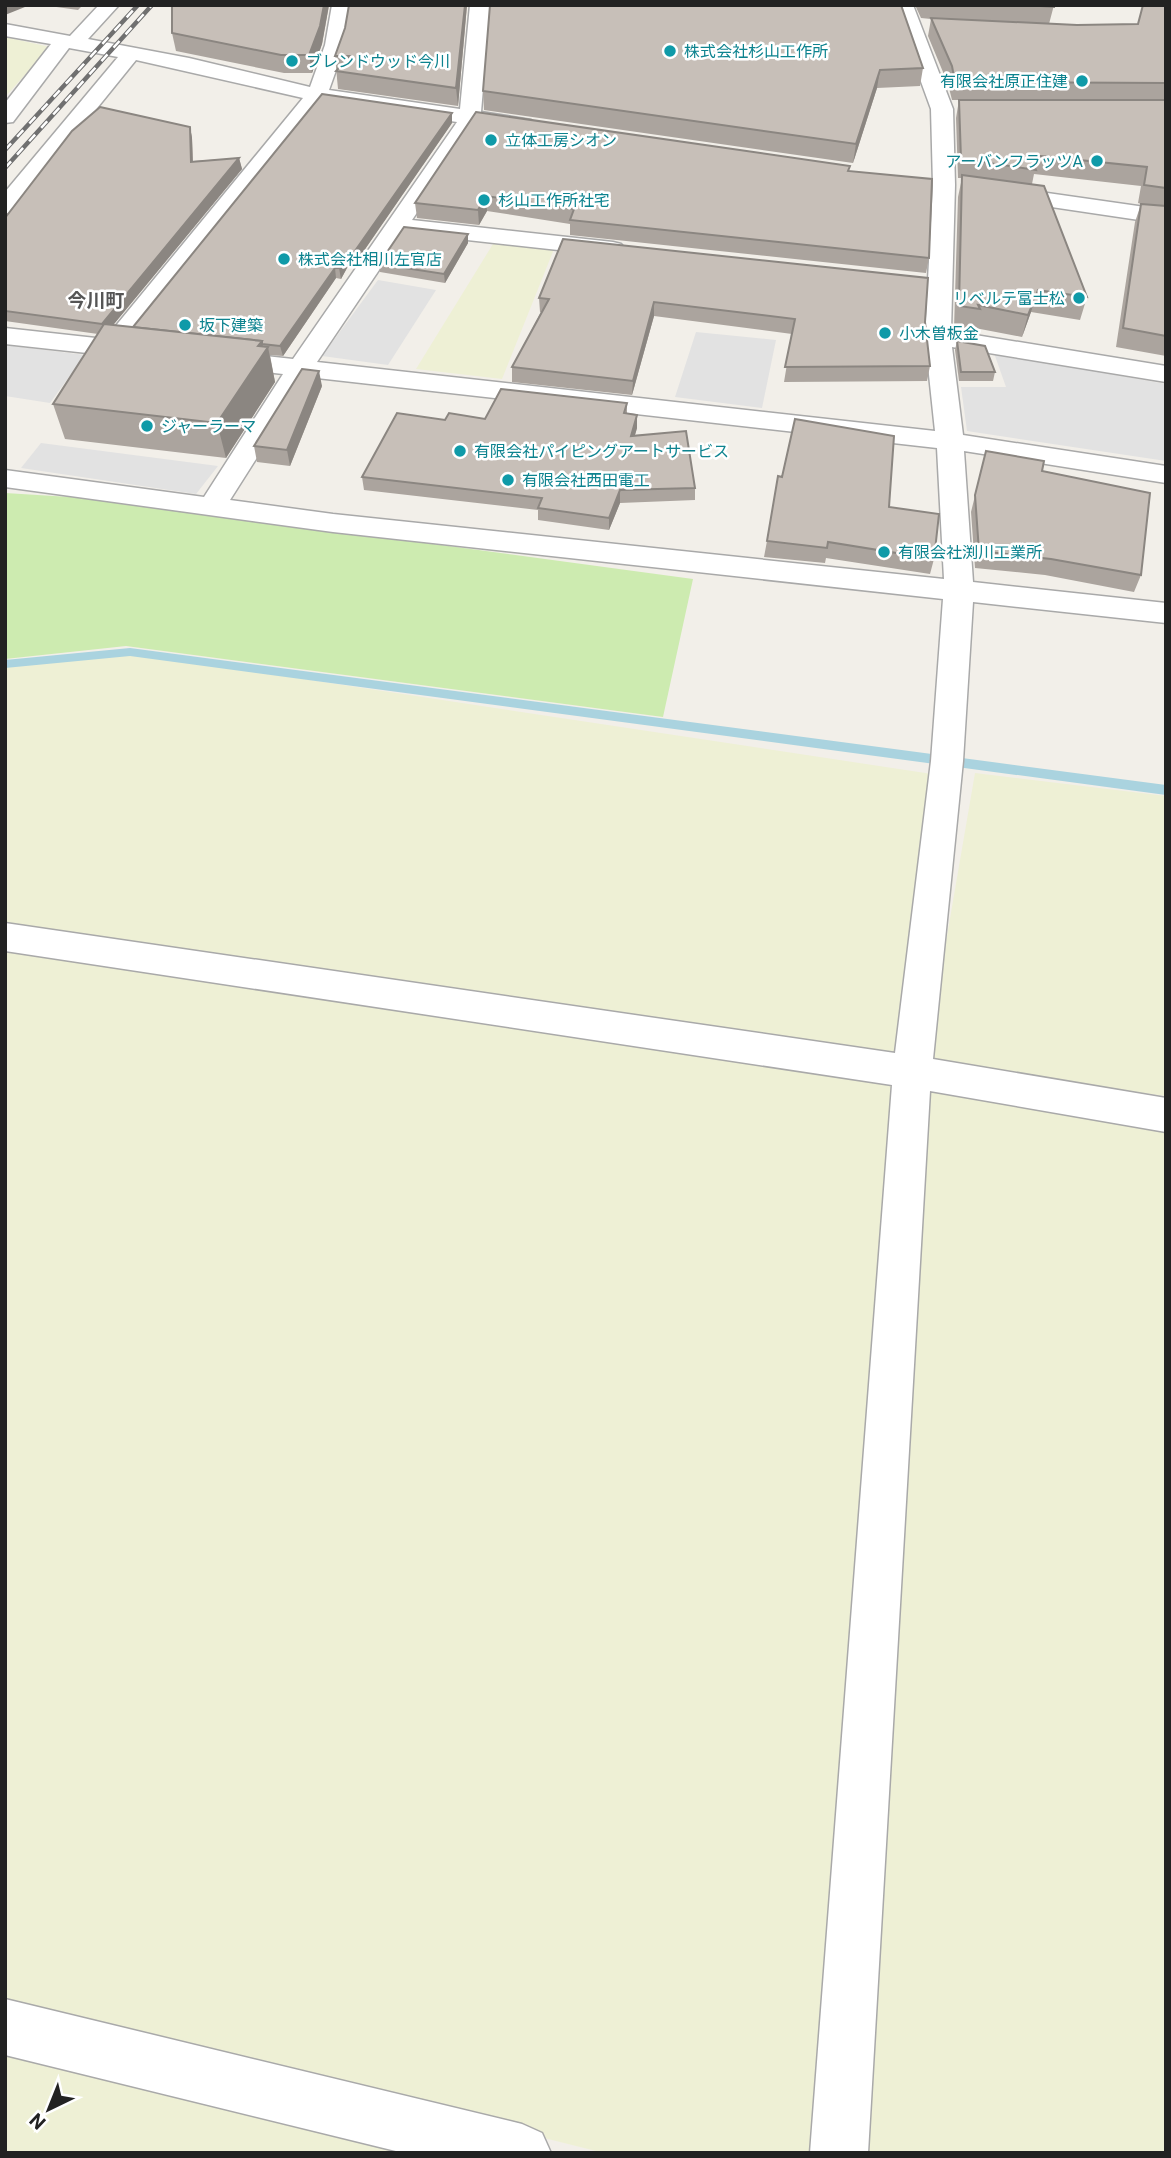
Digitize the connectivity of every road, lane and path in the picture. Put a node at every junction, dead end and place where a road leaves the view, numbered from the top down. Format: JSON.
{"nodes":[{"id":1,"x":110,"y":5,"type":"edge"},
{"id":2,"x":342,"y":5,"type":"edge"},
{"id":3,"x":480,"y":5,"type":"edge"},
{"id":4,"x":914,"y":20,"type":"edge"},
{"id":5,"x":5,"y":30,"type":"edge"},
{"id":6,"x":69,"y":42,"type":"junction"},
{"id":7,"x":131,"y":54,"type":"junction"},
{"id":8,"x":317,"y":95,"type":"junction"},
{"id":9,"x":5,"y":117,"type":"edge"},
{"id":10,"x":470,"y":118,"type":"junction"},
{"id":11,"x":538,"y":128,"type":"edge"},
{"id":12,"x":931,"y":183,"type":"junction"},
{"id":13,"x":5,"y":207,"type":"edge"},
{"id":14,"x":1166,"y":217,"type":"edge"},
{"id":15,"x":397,"y":225,"type":"junction"},
{"id":16,"x":633,"y":251,"type":"edge"},
{"id":17,"x":5,"y":336,"type":"edge"},
{"id":18,"x":939,"y":337,"type":"junction"},
{"id":19,"x":112,"y":347,"type":"junction"},
{"id":20,"x":165,"y":353,"type":"edge"},
{"id":21,"x":192,"y":356,"type":"edge"},
{"id":22,"x":300,"y":368,"type":"junction"},
{"id":23,"x":1166,"y":374,"type":"edge"},
{"id":24,"x":950,"y":441,"type":"junction"},
{"id":25,"x":1166,"y":475,"type":"edge"},
{"id":26,"x":5,"y":478,"type":"edge"},
{"id":27,"x":212,"y":506,"type":"junction"},
{"id":28,"x":960,"y":592,"type":"junction"},
{"id":29,"x":1166,"y":613,"type":"edge"},
{"id":30,"x":5,"y":937,"type":"edge"},
{"id":31,"x":912,"y":1072,"type":"junction"},
{"id":32,"x":1166,"y":1115,"type":"edge"},
{"id":33,"x":5,"y":2028,"type":"edge"},
{"id":34,"x":522,"y":2153,"type":"edge"},
{"id":35,"x":839,"y":2153,"type":"edge"}],
"edges":[{"from":1,"to":6,"type":"street"},
{"from":2,"to":8,"type":"street"},
{"from":3,"to":10,"type":"street"},
{"from":4,"to":12,"type":"street"},
{"from":5,"to":6,"type":"street"},
{"from":6,"to":7,"type":"street"},
{"from":6,"to":9,"type":"street"},
{"from":7,"to":8,"type":"street"},
{"from":7,"to":13,"type":"street"},
{"from":8,"to":10,"type":"street"},
{"from":8,"to":19,"type":"street"},
{"from":10,"to":11,"type":"street"},
{"from":10,"to":15,"type":"street"},
{"from":12,"to":14,"type":"street"},
{"from":12,"to":18,"type":"street"},
{"from":15,"to":16,"type":"street"},
{"from":15,"to":22,"type":"street"},
{"from":17,"to":19,"type":"street"},
{"from":18,"to":23,"type":"street"},
{"from":18,"to":24,"type":"street"},
{"from":19,"to":20,"type":"street"},
{"from":21,"to":22,"type":"street"},
{"from":22,"to":24,"type":"street"},
{"from":22,"to":27,"type":"street"},
{"from":24,"to":25,"type":"street"},
{"from":24,"to":28,"type":"street"},
{"from":26,"to":27,"type":"street"},
{"from":27,"to":28,"type":"street"},
{"from":28,"to":29,"type":"street"},
{"from":28,"to":31,"type":"street"},
{"from":30,"to":31,"type":"street"},
{"from":31,"to":32,"type":"street"},
{"from":31,"to":35,"type":"street"},
{"from":33,"to":34,"type":"street"}]}
